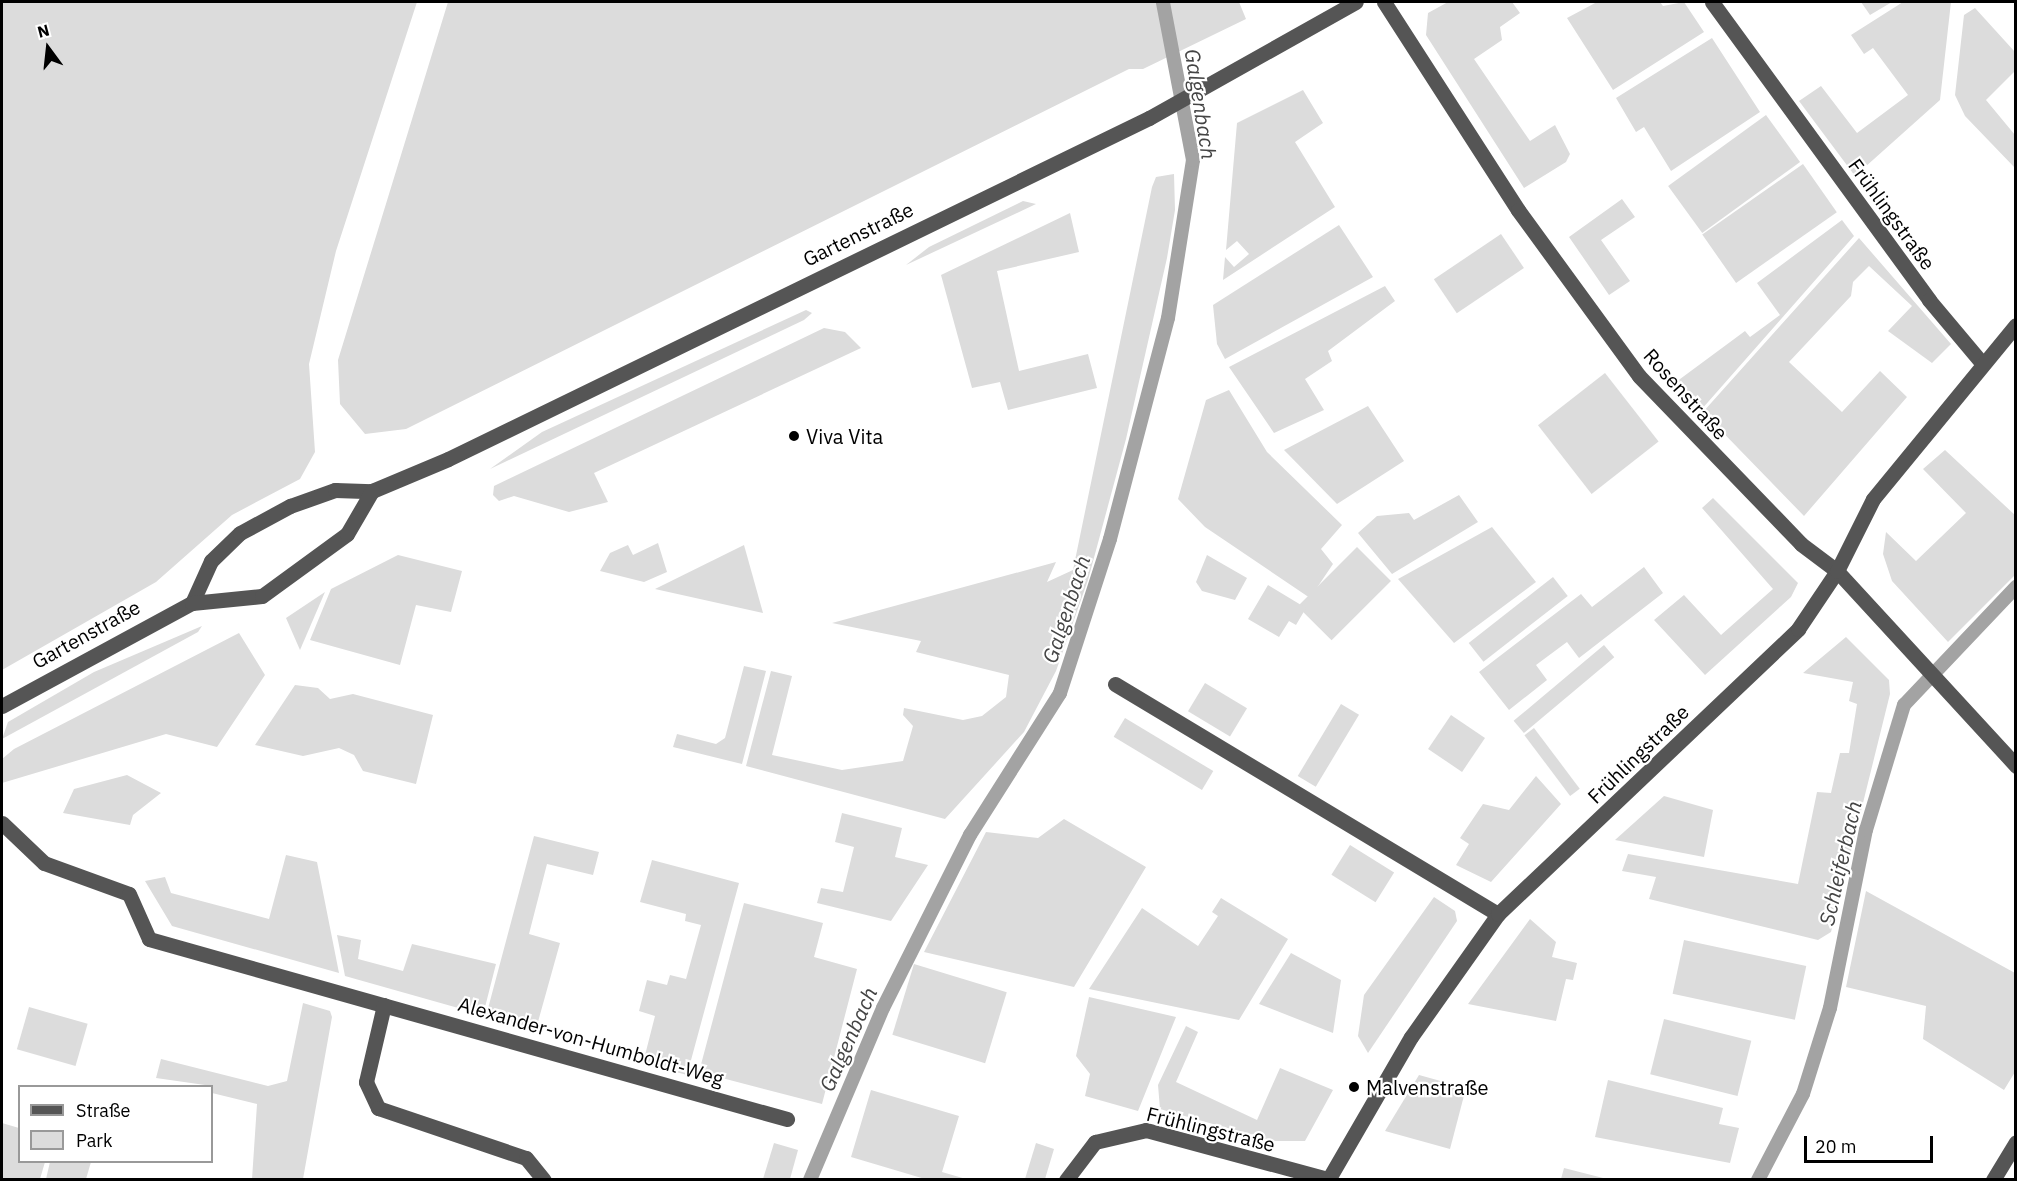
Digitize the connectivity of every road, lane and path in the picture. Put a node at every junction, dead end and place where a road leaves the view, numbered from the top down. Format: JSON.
{"nodes":[{"id":1,"x":1356,"y":2,"type":"edge"},
{"id":2,"x":1384,"y":2,"type":"edge"},
{"id":3,"x":1712,"y":2,"type":"edge"},
{"id":4,"x":2016,"y":326,"type":"edge"},
{"id":5,"x":1981,"y":362,"type":"junction"},
{"id":6,"x":372,"y":491,"type":"junction"},
{"id":7,"x":1837,"y":571,"type":"junction"},
{"id":8,"x":192,"y":603,"type":"junction"},
{"id":9,"x":1115,"y":684,"type":"dead end"},
{"id":10,"x":2,"y":706,"type":"edge"},
{"id":11,"x":2016,"y":766,"type":"edge"},
{"id":12,"x":2,"y":823,"type":"edge"},
{"id":13,"x":1498,"y":914,"type":"junction"},
{"id":14,"x":384,"y":1005,"type":"junction"},
{"id":15,"x":787,"y":1119,"type":"dead end"},
{"id":16,"x":2016,"y":1142,"type":"edge"},
{"id":17,"x":544,"y":1179,"type":"edge"},
{"id":18,"x":1066,"y":1179,"type":"edge"},
{"id":19,"x":1328,"y":1179,"type":"edge"},
{"id":20,"x":1993,"y":1179,"type":"edge"}],
"edges":[{"from":1,"to":6,"type":"street","name":"Gartenstraße"},
{"from":2,"to":7,"type":"street","name":"Rosenstraße"},
{"from":3,"to":5,"type":"street","name":"Frühlingstraße"},
{"from":4,"to":5,"type":"street","name":"Frühlingstraße"},
{"from":5,"to":7,"type":"street","name":"Frühlingstraße"},
{"from":6,"to":8,"type":"street","name":"Gartenstraße"},
{"from":6,"to":8,"type":"street","name":"Gartenstraße"},
{"from":7,"to":11,"type":"street","name":"Rosenstraße"},
{"from":7,"to":13,"type":"street","name":"Frühlingstraße"},
{"from":8,"to":10,"type":"street","name":"Gartenstraße"},
{"from":9,"to":13,"type":"street"},
{"from":12,"to":14,"type":"street","name":"Alexander-von-Humboldt-Weg"},
{"from":13,"to":19,"type":"street","name":"Frühlingstraße"},
{"from":14,"to":15,"type":"street","name":"Alexander-von-Humboldt-Weg"},
{"from":14,"to":17,"type":"street"},
{"from":16,"to":20,"type":"street"},
{"from":18,"to":19,"type":"street","name":"Frühlingstraße"}]}
